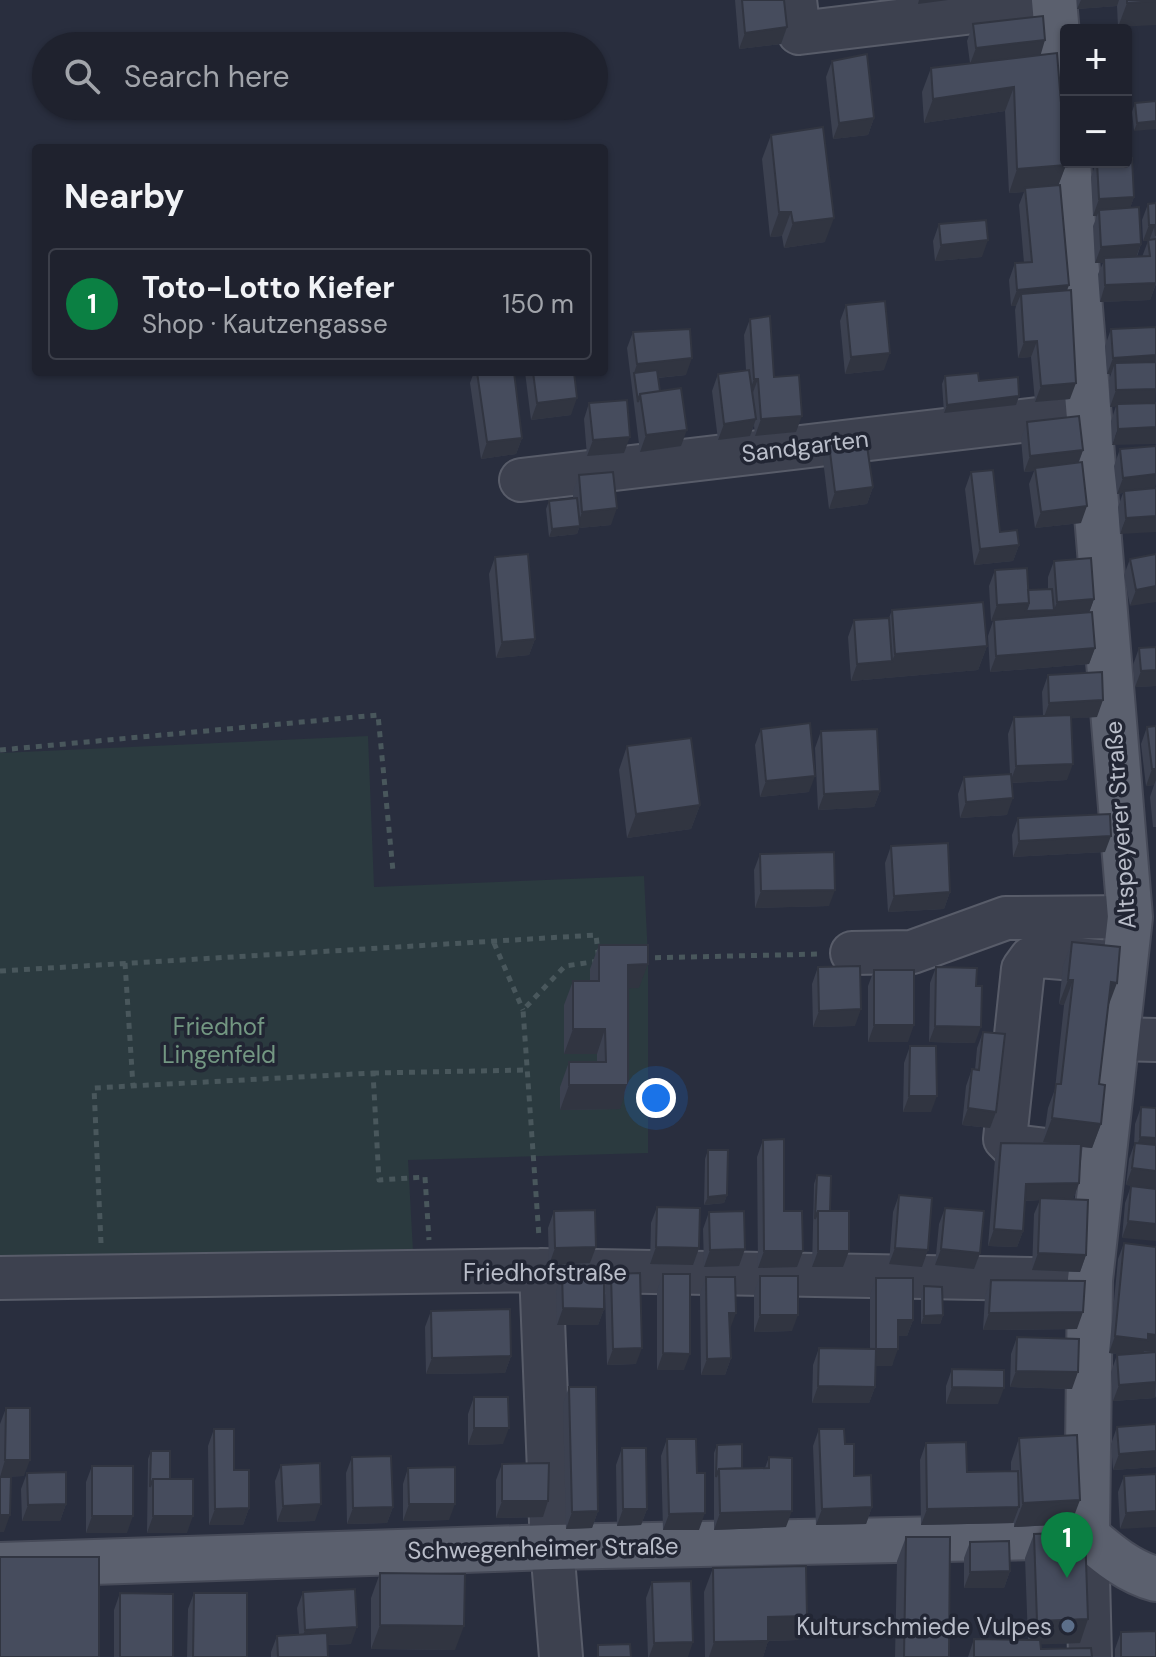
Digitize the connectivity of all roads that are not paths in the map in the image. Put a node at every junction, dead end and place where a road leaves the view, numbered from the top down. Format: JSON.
{"nodes":[{"id":1,"x":795,"y":0,"type":"edge"},
{"id":2,"x":1054,"y":1,"type":"edge"},
{"id":3,"x":1062,"y":96,"type":"edge"},
{"id":4,"x":1069,"y":168,"type":"edge"},
{"id":5,"x":1089,"y":413,"type":"junction"},
{"id":6,"x":521,"y":480,"type":"dead end"},
{"id":7,"x":1121,"y":820,"type":"junction"},
{"id":8,"x":1078,"y":823,"type":"edge"},
{"id":9,"x":1130,"y":917,"type":"junction"},
{"id":10,"x":852,"y":953,"type":"road end"},
{"id":11,"x":1125,"y":963,"type":"junction"},
{"id":12,"x":1136,"y":1040,"type":"edge"},
{"id":13,"x":1104,"y":1157,"type":"junction"},
{"id":14,"x":541,"y":1270,"type":"junction"},
{"id":15,"x":0,"y":1278,"type":"edge"},
{"id":16,"x":1090,"y":1280,"type":"junction"},
{"id":17,"x":1087,"y":1536,"type":"junction"},
{"id":18,"x":552,"y":1547,"type":"junction"},
{"id":19,"x":0,"y":1565,"type":"edge"},
{"id":20,"x":1156,"y":1579,"type":"edge"},
{"id":21,"x":561,"y":1657,"type":"edge"},
{"id":22,"x":1090,"y":1657,"type":"edge"}],
"edges":[{"from":1,"to":2,"type":"street"},
{"from":2,"to":3,"type":"main road"},
{"from":4,"to":5,"type":"main road","name":"Altspeyerer Straße"},
{"from":5,"to":6,"type":"street","name":"Sandgarten"},
{"from":5,"to":7,"type":"main road","name":"Altspeyerer Straße"},
{"from":7,"to":8,"type":"street"},
{"from":7,"to":9,"type":"main road","name":"Altspeyerer Straße"},
{"from":9,"to":10,"type":"street"},
{"from":9,"to":11,"type":"main road","name":"Altspeyerer Straße"},
{"from":11,"to":12,"type":"main road","name":"Altspeyerer Straße"},
{"from":11,"to":13,"type":"street"},
{"from":12,"to":13,"type":"main road","name":"Altspeyerer Straße"},
{"from":13,"to":16,"type":"main road","name":"Altspeyerer Straße"},
{"from":14,"to":15,"type":"street","name":"Friedhofstraße"},
{"from":14,"to":16,"type":"street","name":"Friedhofstraße"},
{"from":14,"to":18,"type":"street"},
{"from":16,"to":17,"type":"main road","name":"Altspeyerer Straße"},
{"from":17,"to":18,"type":"main road","name":"Schwegenheimer Straße"},
{"from":17,"to":20,"type":"main road"},
{"from":17,"to":22,"type":"street"},
{"from":18,"to":19,"type":"main road","name":"Schwegenheimer Straße"},
{"from":18,"to":21,"type":"street"}]}
